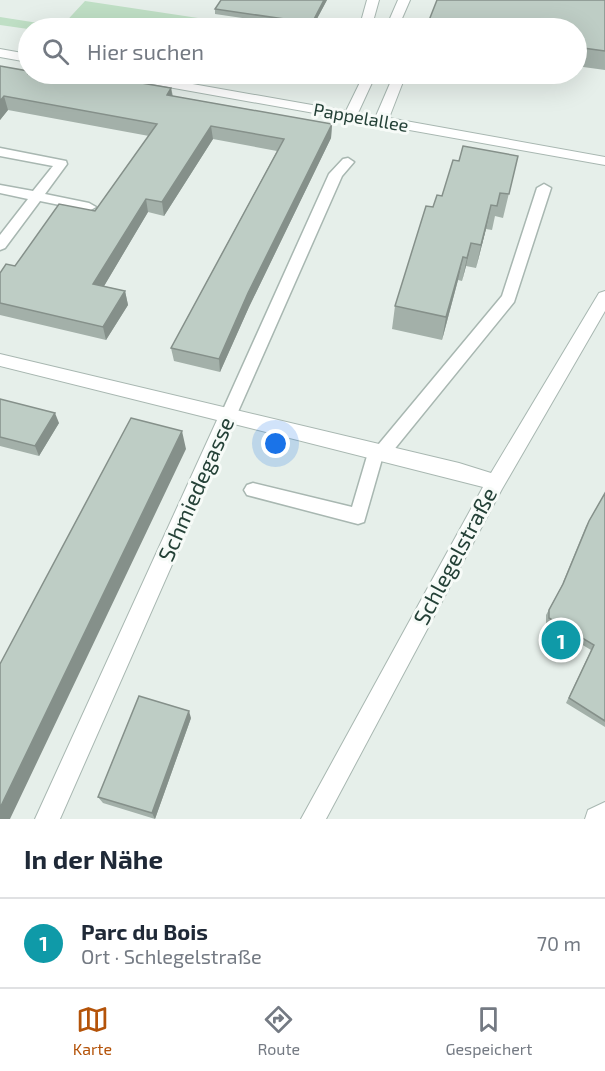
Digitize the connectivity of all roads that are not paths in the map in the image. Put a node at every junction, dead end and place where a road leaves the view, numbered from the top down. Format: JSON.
{"nodes":[{"id":1,"x":373,"y":0,"type":"edge"},
{"id":2,"x":404,"y":0,"type":"edge"},
{"id":3,"x":368,"y":18,"type":"edge"},
{"id":4,"x":396,"y":18,"type":"edge"},
{"id":5,"x":0,"y":53,"type":"edge"},
{"id":6,"x":18,"y":56,"type":"edge"},
{"id":7,"x":173,"y":84,"type":"edge"},
{"id":8,"x":365,"y":84,"type":"edge"},
{"id":9,"x":396,"y":84,"type":"edge"},
{"id":10,"x":350,"y":116,"type":"junction"},
{"id":11,"x":381,"y":121,"type":"junction"},
{"id":12,"x":0,"y":152,"type":"edge"},
{"id":13,"x":348,"y":162,"type":"dead end"},
{"id":14,"x":605,"y":162,"type":"edge"},
{"id":15,"x":544,"y":188,"type":"dead end"},
{"id":16,"x":0,"y":189,"type":"edge"},
{"id":17,"x":37,"y":197,"type":"junction"},
{"id":18,"x":89,"y":207,"type":"edge"},
{"id":19,"x":0,"y":245,"type":"edge"},
{"id":20,"x":605,"y":297,"type":"edge"},
{"id":21,"x":0,"y":360,"type":"edge"},
{"id":22,"x":229,"y":414,"type":"junction"},
{"id":23,"x":379,"y":451,"type":"junction"},
{"id":24,"x":495,"y":483,"type":"junction"},
{"id":25,"x":253,"y":490,"type":"dead end"},
{"id":26,"x":605,"y":814,"type":"edge"},
{"id":27,"x":47,"y":819,"type":"edge"},
{"id":28,"x":313,"y":819,"type":"edge"},
{"id":29,"x":597,"y":819,"type":"edge"}],
"edges":[{"from":1,"to":3,"type":"street"},
{"from":2,"to":4,"type":"street"},
{"from":5,"to":6,"type":"street"},
{"from":7,"to":10,"type":"street","name":"Pappelallee"},
{"from":8,"to":10,"type":"street"},
{"from":9,"to":11,"type":"street"},
{"from":10,"to":11,"type":"street","name":"Pappelallee"},
{"from":11,"to":14,"type":"street","name":"Pappelallee"},
{"from":12,"to":17,"type":"lane"},
{"from":13,"to":22,"type":"lane","name":"Schmiedegasse"},
{"from":15,"to":23,"type":"lane"},
{"from":16,"to":17,"type":"lane"},
{"from":17,"to":18,"type":"lane"},
{"from":17,"to":19,"type":"lane"},
{"from":20,"to":24,"type":"street","name":"Schlegelstraße"},
{"from":21,"to":22,"type":"street"},
{"from":22,"to":23,"type":"street"},
{"from":22,"to":27,"type":"street","name":"Schmiedegasse"},
{"from":23,"to":24,"type":"street"},
{"from":23,"to":25,"type":"lane"},
{"from":24,"to":28,"type":"street","name":"Schlegelstraße"},
{"from":26,"to":29,"type":"street"}]}
